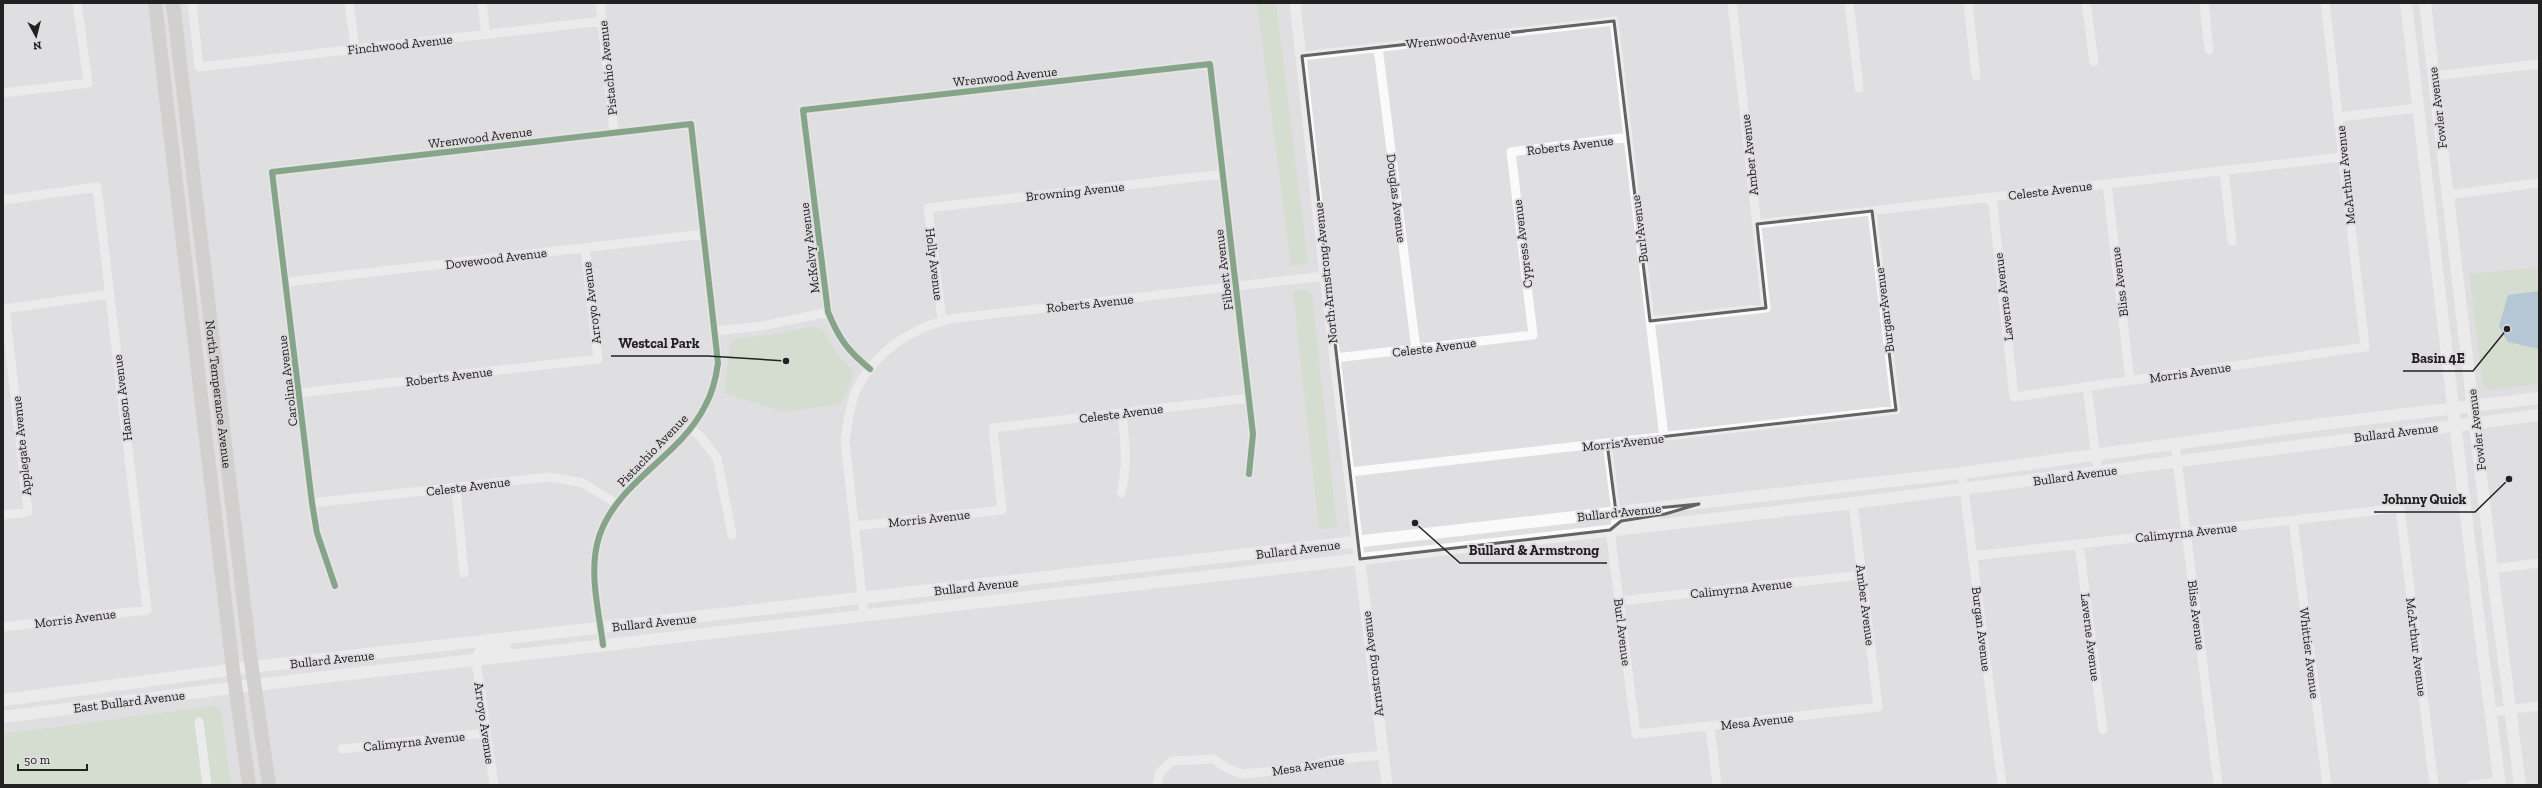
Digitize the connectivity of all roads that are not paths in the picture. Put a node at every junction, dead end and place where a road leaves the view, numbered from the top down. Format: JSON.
{"nodes":[{"id":1,"x":77,"y":3,"type":"edge"},
{"id":2,"x":155,"y":3,"type":"edge"},
{"id":3,"x":173,"y":3,"type":"edge"},
{"id":4,"x":192,"y":3,"type":"edge"},
{"id":5,"x":349,"y":3,"type":"edge"},
{"id":6,"x":482,"y":3,"type":"edge"},
{"id":7,"x":600,"y":3,"type":"edge"},
{"id":8,"x":1295,"y":3,"type":"edge"},
{"id":9,"x":1732,"y":3,"type":"edge"},
{"id":10,"x":1849,"y":3,"type":"edge"},
{"id":11,"x":1968,"y":3,"type":"edge"},
{"id":12,"x":2086,"y":3,"type":"edge"},
{"id":13,"x":2204,"y":3,"type":"edge"},
{"id":14,"x":2325,"y":3,"type":"edge"},
{"id":15,"x":2406,"y":3,"type":"edge"},
{"id":16,"x":2425,"y":3,"type":"edge"},
{"id":17,"x":602,"y":20,"type":"junction"},
{"id":18,"x":1614,"y":21,"type":"joint"},
{"id":19,"x":486,"y":35,"type":"junction"},
{"id":20,"x":1378,"y":47,"type":"junction"},
{"id":21,"x":355,"y":49,"type":"junction"},
{"id":22,"x":2209,"y":50,"type":"dead end"},
{"id":23,"x":1302,"y":56,"type":"junction"},
{"id":24,"x":2094,"y":62,"type":"dead end"},
{"id":25,"x":1210,"y":64,"type":"joint"},
{"id":26,"x":2539,"y":64,"type":"edge"},
{"id":27,"x":1976,"y":76,"type":"dead end"},
{"id":28,"x":2433,"y":76,"type":"junction"},
{"id":29,"x":1859,"y":88,"type":"dead end"},
{"id":30,"x":3,"y":93,"type":"edge"},
{"id":31,"x":2418,"y":108,"type":"junction"},
{"id":32,"x":803,"y":110,"type":"joint"},
{"id":33,"x":2339,"y":117,"type":"junction"},
{"id":34,"x":691,"y":124,"type":"joint"},
{"id":35,"x":614,"y":132,"type":"junction"},
{"id":36,"x":1628,"y":137,"type":"junction"},
{"id":37,"x":1511,"y":152,"type":"joint"},
{"id":38,"x":2342,"y":157,"type":"junction"},
{"id":39,"x":2224,"y":170,"type":"junction"},
{"id":40,"x":272,"y":172,"type":"joint"},
{"id":41,"x":1223,"y":174,"type":"junction"},
{"id":42,"x":2107,"y":184,"type":"junction"},
{"id":43,"x":2539,"y":184,"type":"edge"},
{"id":44,"x":2448,"y":195,"type":"junction"},
{"id":45,"x":1992,"y":197,"type":"junction"},
{"id":46,"x":3,"y":200,"type":"edge"},
{"id":47,"x":928,"y":208,"type":"joint"},
{"id":48,"x":1872,"y":211,"type":"junction"},
{"id":49,"x":1757,"y":224,"type":"junction"},
{"id":50,"x":704,"y":234,"type":"junction"},
{"id":51,"x":2232,"y":241,"type":"dead end"},
{"id":52,"x":585,"y":248,"type":"junction"},
{"id":53,"x":1325,"y":276,"type":"junction"},
{"id":54,"x":287,"y":282,"type":"junction"},
{"id":55,"x":1236,"y":287,"type":"junction"},
{"id":56,"x":110,"y":294,"type":"junction"},
{"id":57,"x":4,"y":309,"type":"edge"},
{"id":58,"x":828,"y":312,"type":"junction"},
{"id":59,"x":942,"y":320,"type":"junction"},
{"id":60,"x":1650,"y":321,"type":"junction"},
{"id":61,"x":716,"y":331,"type":"junction"},
{"id":62,"x":1534,"y":335,"type":"joint"},
{"id":63,"x":2365,"y":347,"type":"joint"},
{"id":64,"x":1416,"y":349,"type":"junction"},
{"id":65,"x":1335,"y":358,"type":"junction"},
{"id":66,"x":598,"y":359,"type":"joint"},
{"id":67,"x":870,"y":369,"type":"junction"},
{"id":68,"x":2130,"y":380,"type":"junction"},
{"id":69,"x":2087,"y":387,"type":"junction"},
{"id":70,"x":300,"y":393,"type":"junction"},
{"id":71,"x":2014,"y":397,"type":"joint"},
{"id":72,"x":1249,"y":398,"type":"junction"},
{"id":73,"x":2539,"y":398,"type":"edge"},
{"id":74,"x":2474,"y":406,"type":"junction"},
{"id":75,"x":2454,"y":409,"type":"junction"},
{"id":76,"x":1896,"y":410,"type":"joint"},
{"id":77,"x":1122,"y":413,"type":"junction"},
{"id":78,"x":2539,"y":415,"type":"edge"},
{"id":79,"x":2476,"y":422,"type":"junction"},
{"id":80,"x":2456,"y":425,"type":"junction"},
{"id":81,"x":691,"y":428,"type":"junction"},
{"id":82,"x":1664,"y":437,"type":"junction"},
{"id":83,"x":1607,"y":443,"type":"junction"},
{"id":84,"x":2175,"y":444,"type":"junction"},
{"id":85,"x":2096,"y":455,"type":"junction"},
{"id":86,"x":2177,"y":460,"type":"junction"},
{"id":87,"x":1350,"y":472,"type":"junction"},
{"id":88,"x":2098,"y":472,"type":"junction"},
{"id":89,"x":1962,"y":473,"type":"junction"},
{"id":90,"x":1249,"y":474,"type":"dead end"},
{"id":91,"x":456,"y":488,"type":"junction"},
{"id":92,"x":1964,"y":490,"type":"junction"},
{"id":93,"x":1121,"y":494,"type":"dead end"},
{"id":94,"x":312,"y":503,"type":"junction"},
{"id":95,"x":1852,"y":503,"type":"junction"},
{"id":96,"x":616,"y":504,"type":"junction"},
{"id":97,"x":1699,"y":504,"type":"junction"},
{"id":98,"x":2400,"y":508,"type":"joint"},
{"id":99,"x":1002,"y":510,"type":"joint"},
{"id":100,"x":1616,"y":512,"type":"junction"},
{"id":101,"x":3,"y":515,"type":"edge"},
{"id":102,"x":2293,"y":520,"type":"junction"},
{"id":103,"x":855,"y":526,"type":"junction"},
{"id":104,"x":1610,"y":530,"type":"junction"},
{"id":105,"x":2187,"y":532,"type":"junction"},
{"id":106,"x":732,"y":535,"type":"dead end"},
{"id":107,"x":1358,"y":542,"type":"junction"},
{"id":108,"x":2079,"y":544,"type":"junction"},
{"id":109,"x":1973,"y":556,"type":"junction"},
{"id":110,"x":1360,"y":559,"type":"junction"},
{"id":111,"x":2539,"y":563,"type":"edge"},
{"id":112,"x":2492,"y":569,"type":"junction"},
{"id":113,"x":464,"y":573,"type":"dead end"},
{"id":114,"x":1862,"y":575,"type":"junction"},
{"id":115,"x":335,"y":586,"type":"dead end"},
{"id":116,"x":862,"y":599,"type":"junction"},
{"id":117,"x":1620,"y":601,"type":"junction"},
{"id":118,"x":147,"y":610,"type":"joint"},
{"id":119,"x":864,"y":615,"type":"junction"},
{"id":120,"x":3,"y":627,"type":"edge"},
{"id":121,"x":601,"y":628,"type":"junction"},
{"id":122,"x":533,"y":637,"type":"junction"},
{"id":123,"x":604,"y":645,"type":"junction"},
{"id":124,"x":476,"y":661,"type":"junction"},
{"id":125,"x":252,"y":667,"type":"junction"},
{"id":126,"x":233,"y":670,"type":"junction"},
{"id":127,"x":254,"y":685,"type":"junction"},
{"id":128,"x":235,"y":688,"type":"junction"},
{"id":129,"x":3,"y":700,"type":"edge"},
{"id":130,"x":2539,"y":706,"type":"edge"},
{"id":131,"x":1878,"y":707,"type":"joint"},
{"id":132,"x":2511,"y":710,"type":"junction"},
{"id":133,"x":2491,"y":712,"type":"junction"},
{"id":134,"x":3,"y":717,"type":"edge"},
{"id":135,"x":199,"y":722,"type":"dead end"},
{"id":136,"x":1710,"y":726,"type":"junction"},
{"id":137,"x":2103,"y":730,"type":"dead end"},
{"id":138,"x":486,"y":733,"type":"junction"},
{"id":139,"x":1636,"y":734,"type":"joint"},
{"id":140,"x":342,"y":749,"type":"dead end"},
{"id":141,"x":1383,"y":755,"type":"junction"},
{"id":142,"x":2503,"y":784,"type":"edge"},
{"id":143,"x":207,"y":785,"type":"edge"},
{"id":144,"x":249,"y":785,"type":"edge"},
{"id":145,"x":269,"y":785,"type":"edge"},
{"id":146,"x":494,"y":785,"type":"edge"},
{"id":147,"x":1157,"y":785,"type":"edge"},
{"id":148,"x":1387,"y":785,"type":"edge"},
{"id":149,"x":1717,"y":785,"type":"edge"},
{"id":150,"x":2002,"y":785,"type":"edge"},
{"id":151,"x":2218,"y":785,"type":"edge"},
{"id":152,"x":2327,"y":785,"type":"edge"},
{"id":153,"x":2434,"y":785,"type":"edge"},
{"id":154,"x":2471,"y":785,"type":"edge"},
{"id":155,"x":2520,"y":785,"type":"edge"}],
"edges":[{"from":1,"to":30,"type":"street"},
{"from":2,"to":126,"type":"main road","name":"North Temperance Avenue"},
{"from":3,"to":125,"type":"main road","name":"North Temperance Avenue"},
{"from":4,"to":21,"type":"street","name":"Finchwood Avenue"},
{"from":5,"to":21,"type":"street"},
{"from":6,"to":19,"type":"street"},
{"from":7,"to":17,"type":"street","name":"Pistachio Avenue"},
{"from":8,"to":23,"type":"street","name":"North Armstrong Avenue"},
{"from":9,"to":49,"type":"street","name":"Amber Avenue"},
{"from":10,"to":29,"type":"street"},
{"from":11,"to":27,"type":"street"},
{"from":12,"to":24,"type":"street"},
{"from":13,"to":22,"type":"street"},
{"from":14,"to":33,"type":"street","name":"McArthur Avenue"},
{"from":15,"to":31,"type":"main road","name":"Fowler Avenue"},
{"from":16,"to":28,"type":"main road","name":"Fowler Avenue"},
{"from":17,"to":19,"type":"street","name":"Finchwood Avenue"},
{"from":17,"to":35,"type":"street","name":"Pistachio Avenue"},
{"from":18,"to":20,"type":"street","name":"Wrenwood Avenue"},
{"from":18,"to":36,"type":"street","name":"Burl Avenue"},
{"from":19,"to":21,"type":"street","name":"Finchwood Avenue"},
{"from":20,"to":23,"type":"street","name":"Wrenwood Avenue"},
{"from":20,"to":64,"type":"street","name":"Douglas Avenue"},
{"from":23,"to":53,"type":"street","name":"North Armstrong Avenue"},
{"from":25,"to":32,"type":"street","name":"Wrenwood Avenue"},
{"from":25,"to":41,"type":"street","name":"Filbert Avenue"},
{"from":26,"to":28,"type":"street"},
{"from":28,"to":44,"type":"main road","name":"Fowler Avenue"},
{"from":31,"to":33,"type":"street"},
{"from":31,"to":75,"type":"main road","name":"Fowler Avenue"},
{"from":32,"to":58,"type":"street","name":"McKelvy Avenue"},
{"from":33,"to":38,"type":"street","name":"McArthur Avenue"},
{"from":34,"to":35,"type":"street","name":"Wrenwood Avenue"},
{"from":34,"to":50,"type":"street","name":"Pistachio Avenue"},
{"from":35,"to":40,"type":"street","name":"Wrenwood Avenue"},
{"from":36,"to":37,"type":"street","name":"Roberts Avenue"},
{"from":36,"to":60,"type":"street","name":"Burl Avenue"},
{"from":37,"to":62,"type":"street","name":"Cypress Avenue"},
{"from":38,"to":39,"type":"street","name":"Celeste Avenue"},
{"from":38,"to":63,"type":"street","name":"McArthur Avenue"},
{"from":39,"to":42,"type":"street","name":"Celeste Avenue"},
{"from":39,"to":51,"type":"street"},
{"from":40,"to":54,"type":"street","name":"Carolina Avenue"},
{"from":41,"to":47,"type":"street","name":"Browning Avenue"},
{"from":41,"to":55,"type":"street","name":"Filbert Avenue"},
{"from":42,"to":45,"type":"street","name":"Celeste Avenue"},
{"from":42,"to":68,"type":"street","name":"Bliss Avenue"},
{"from":43,"to":44,"type":"street"},
{"from":44,"to":74,"type":"main road","name":"Fowler Avenue"},
{"from":45,"to":48,"type":"street","name":"Celeste Avenue"},
{"from":45,"to":71,"type":"street","name":"Laverne Avenue"},
{"from":46,"to":56,"type":"street","name":"Hanson Avenue"},
{"from":47,"to":59,"type":"street","name":"Holly Avenue"},
{"from":48,"to":49,"type":"street","name":"Celeste Avenue"},
{"from":48,"to":76,"type":"street","name":"Burgan Avenue"},
{"from":49,"to":60,"type":"street","name":"Amber Avenue"},
{"from":50,"to":52,"type":"street","name":"Dovewood Avenue"},
{"from":50,"to":61,"type":"street","name":"Pistachio Avenue"},
{"from":52,"to":54,"type":"street","name":"Dovewood Avenue"},
{"from":52,"to":66,"type":"street","name":"Arroyo Avenue"},
{"from":53,"to":55,"type":"street","name":"Roberts Avenue"},
{"from":53,"to":65,"type":"street","name":"North Armstrong Avenue"},
{"from":54,"to":70,"type":"street","name":"Carolina Avenue"},
{"from":55,"to":59,"type":"street","name":"Roberts Avenue"},
{"from":55,"to":72,"type":"street","name":"Filbert Avenue"},
{"from":56,"to":57,"type":"street"},
{"from":56,"to":118,"type":"street","name":"Hanson Avenue"},
{"from":57,"to":101,"type":"street","name":"Applegate Avenue"},
{"from":58,"to":61,"type":"street"},
{"from":58,"to":67,"type":"street","name":"McKelvy Avenue"},
{"from":59,"to":67,"type":"street","name":"Roberts Avenue"},
{"from":60,"to":82,"type":"street","name":"Burl Avenue"},
{"from":61,"to":81,"type":"street","name":"Pistachio Avenue"},
{"from":62,"to":64,"type":"street","name":"Celeste Avenue"},
{"from":63,"to":68,"type":"street","name":"Morris Avenue"},
{"from":64,"to":65,"type":"street","name":"Celeste Avenue"},
{"from":65,"to":87,"type":"street","name":"North Armstrong Avenue"},
{"from":66,"to":70,"type":"street","name":"Roberts Avenue"},
{"from":67,"to":103,"type":"street"},
{"from":68,"to":69,"type":"street","name":"Morris Avenue"},
{"from":69,"to":71,"type":"street","name":"Morris Avenue"},
{"from":69,"to":85,"type":"street"},
{"from":70,"to":94,"type":"street","name":"Carolina Avenue"},
{"from":72,"to":77,"type":"street","name":"Celeste Avenue"},
{"from":72,"to":90,"type":"street","name":"Filbert Avenue"},
{"from":73,"to":74,"type":"main road","name":"Bullard Avenue"},
{"from":74,"to":75,"type":"main road","name":"Bullard Avenue"},
{"from":74,"to":79,"type":"main road","name":"Fowler Avenue"},
{"from":75,"to":80,"type":"main road","name":"Fowler Avenue"},
{"from":75,"to":84,"type":"main road","name":"Bullard Avenue"},
{"from":76,"to":82,"type":"street","name":"Morris Avenue"},
{"from":77,"to":93,"type":"street"},
{"from":77,"to":99,"type":"street","name":"Celeste Avenue"},
{"from":78,"to":79,"type":"main road","name":"Bullard Avenue"},
{"from":79,"to":80,"type":"main road","name":"Bullard Avenue"},
{"from":79,"to":112,"type":"main road","name":"Fowler Avenue"},
{"from":80,"to":86,"type":"main road","name":"Bullard Avenue"},
{"from":80,"to":133,"type":"main road","name":"Fowler Avenue"},
{"from":81,"to":96,"type":"street","name":"Pistachio Avenue"},
{"from":81,"to":106,"type":"street"},
{"from":82,"to":83,"type":"street","name":"Morris Avenue"},
{"from":83,"to":87,"type":"street","name":"Morris Avenue"},
{"from":83,"to":100,"type":"street"},
{"from":84,"to":85,"type":"main road","name":"Bullard Avenue"},
{"from":84,"to":86,"type":"street","name":"Bliss Avenue"},
{"from":85,"to":88,"type":"street"},
{"from":85,"to":89,"type":"main road","name":"Bullard Avenue"},
{"from":86,"to":88,"type":"main road","name":"Bullard Avenue"},
{"from":86,"to":105,"type":"street","name":"Bliss Avenue"},
{"from":87,"to":107,"type":"street","name":"North Armstrong Avenue"},
{"from":88,"to":92,"type":"main road","name":"Bullard Avenue"},
{"from":89,"to":92,"type":"street","name":"Burgan Avenue"},
{"from":89,"to":97,"type":"main road","name":"Bullard Avenue"},
{"from":91,"to":94,"type":"street","name":"Celeste Avenue"},
{"from":91,"to":96,"type":"street","name":"Celeste Avenue"},
{"from":91,"to":113,"type":"street"},
{"from":92,"to":95,"type":"main road","name":"Bullard Avenue"},
{"from":92,"to":109,"type":"street","name":"Burgan Avenue"},
{"from":94,"to":115,"type":"street","name":"Carolina Avenue"},
{"from":95,"to":104,"type":"main road","name":"Bullard Avenue"},
{"from":95,"to":114,"type":"street","name":"Amber Avenue"},
{"from":96,"to":121,"type":"street","name":"Pistachio Avenue"},
{"from":97,"to":100,"type":"main road","name":"Bullard Avenue"},
{"from":97,"to":104,"type":"main road","name":"Bullard Avenue"},
{"from":98,"to":102,"type":"street","name":"Calimyrna Avenue"},
{"from":98,"to":153,"type":"street","name":"McArthur Avenue"},
{"from":99,"to":103,"type":"street","name":"Morris Avenue"},
{"from":100,"to":107,"type":"main road","name":"Bullard Avenue"},
{"from":102,"to":105,"type":"street","name":"Calimyrna Avenue"},
{"from":102,"to":152,"type":"street","name":"Whittier Avenue"},
{"from":103,"to":116,"type":"street"},
{"from":104,"to":110,"type":"main road","name":"Bullard Avenue"},
{"from":104,"to":117,"type":"street","name":"Burl Avenue"},
{"from":105,"to":108,"type":"street","name":"Calimyrna Avenue"},
{"from":105,"to":151,"type":"street","name":"Bliss Avenue"},
{"from":107,"to":110,"type":"street","name":"Armstrong Avenue"},
{"from":107,"to":116,"type":"main road","name":"Bullard Avenue"},
{"from":108,"to":109,"type":"street","name":"Calimyrna Avenue"},
{"from":108,"to":137,"type":"street","name":"Laverne Avenue"},
{"from":109,"to":150,"type":"street","name":"Burgan Avenue"},
{"from":110,"to":119,"type":"main road","name":"Bullard Avenue"},
{"from":110,"to":141,"type":"street","name":"Armstrong Avenue"},
{"from":111,"to":112,"type":"street"},
{"from":112,"to":132,"type":"main road","name":"Fowler Avenue"},
{"from":114,"to":117,"type":"street","name":"Calimyrna Avenue"},
{"from":114,"to":131,"type":"street","name":"Amber Avenue"},
{"from":116,"to":119,"type":"street"},
{"from":116,"to":121,"type":"main road","name":"Bullard Avenue"},
{"from":117,"to":139,"type":"street","name":"Burl Avenue"},
{"from":118,"to":120,"type":"street","name":"Morris Avenue"},
{"from":119,"to":123,"type":"main road","name":"Bullard Avenue"},
{"from":121,"to":122,"type":"main road","name":"Bullard Avenue"},
{"from":121,"to":123,"type":"street","name":"Pistachio Avenue"},
{"from":122,"to":124,"type":"main road"},
{"from":122,"to":125,"type":"main road","name":"Bullard Avenue"},
{"from":123,"to":124,"type":"main road","name":"Bullard Avenue"},
{"from":124,"to":127,"type":"main road","name":"Bullard Avenue"},
{"from":124,"to":138,"type":"street","name":"Arroyo Avenue"},
{"from":125,"to":126,"type":"main road","name":"East Bullard Avenue"},
{"from":125,"to":127,"type":"main road","name":"North Temperance Avenue"},
{"from":126,"to":128,"type":"main road","name":"North Temperance Avenue"},
{"from":126,"to":129,"type":"main road","name":"East Bullard Avenue"},
{"from":127,"to":128,"type":"main road","name":"East Bullard Avenue"},
{"from":127,"to":145,"type":"main road","name":"North Temperance Avenue"},
{"from":128,"to":134,"type":"main road","name":"East Bullard Avenue"},
{"from":128,"to":144,"type":"main road","name":"North Temperance Avenue"},
{"from":130,"to":132,"type":"street"},
{"from":131,"to":136,"type":"street","name":"Mesa Avenue"},
{"from":132,"to":133,"type":"street"},
{"from":132,"to":155,"type":"main road","name":"Fowler Avenue"},
{"from":133,"to":142,"type":"main road","name":"Fowler Avenue"},
{"from":135,"to":143,"type":"street"},
{"from":136,"to":139,"type":"street","name":"Mesa Avenue"},
{"from":136,"to":149,"type":"street"},
{"from":138,"to":140,"type":"street","name":"Calimyrna Avenue"},
{"from":138,"to":146,"type":"street","name":"Arroyo Avenue"},
{"from":141,"to":147,"type":"street","name":"Mesa Avenue"},
{"from":141,"to":148,"type":"street","name":"Armstrong Avenue"},
{"from":142,"to":154,"type":"street"}]}
